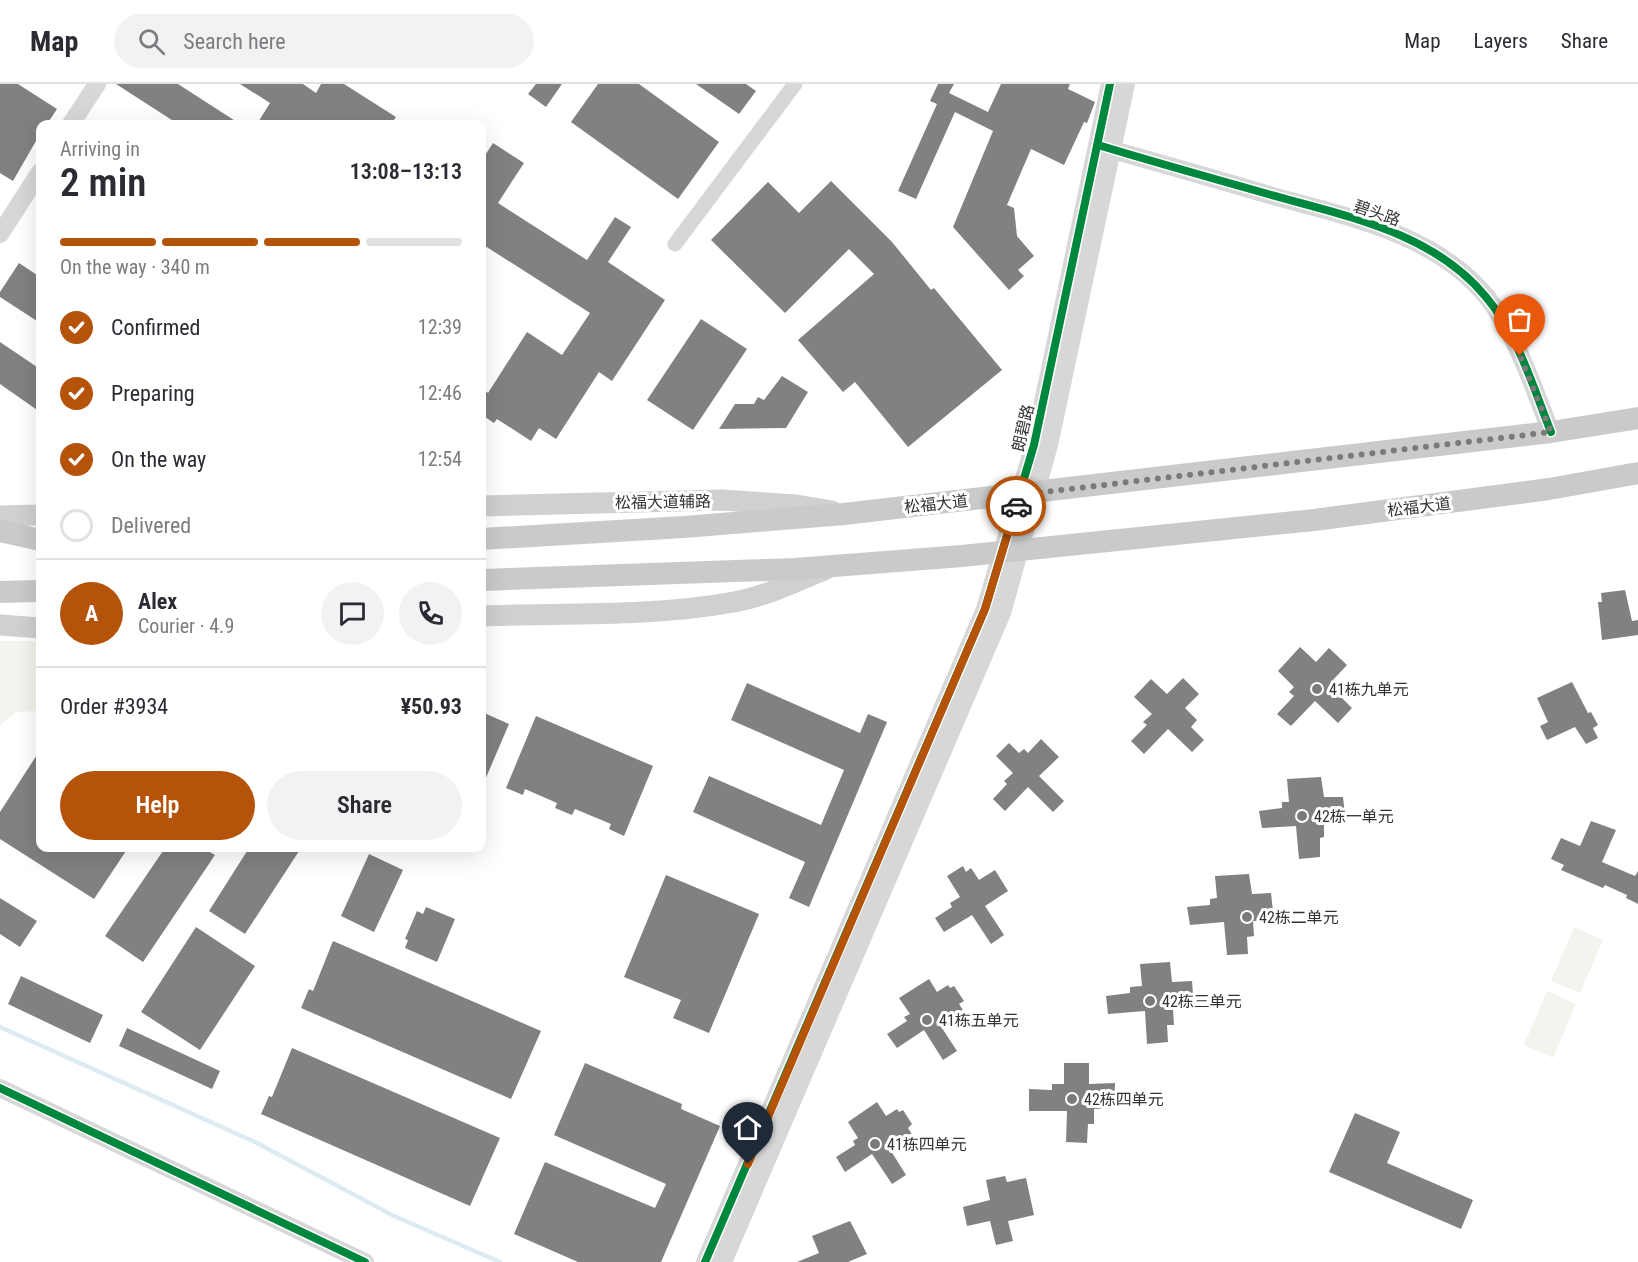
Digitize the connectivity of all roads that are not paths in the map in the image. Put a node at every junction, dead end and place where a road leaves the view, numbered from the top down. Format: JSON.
{"nodes":[{"id":1,"x":98,"y":84,"type":"edge"},
{"id":2,"x":795,"y":84,"type":"edge"},
{"id":3,"x":1110,"y":84,"type":"edge"},
{"id":4,"x":1126,"y":84,"type":"edge"},
{"id":5,"x":74,"y":120,"type":"edge"},
{"id":6,"x":1105,"y":148,"type":"junction"},
{"id":7,"x":36,"y":178,"type":"edge"},
{"id":8,"x":0,"y":234,"type":"edge"},
{"id":9,"x":675,"y":244,"type":"dead end"},
{"id":10,"x":1638,"y":418,"type":"edge"},
{"id":11,"x":1551,"y":432,"type":"junction"},
{"id":12,"x":1638,"y":473,"type":"edge"},
{"id":13,"x":1027,"y":494,"type":"junction"},
{"id":14,"x":486,"y":506,"type":"edge"},
{"id":15,"x":844,"y":514,"type":"junction"},
{"id":16,"x":36,"y":515,"type":"edge"},
{"id":17,"x":0,"y":516,"type":"edge"},
{"id":18,"x":0,"y":531,"type":"edge"},
{"id":19,"x":486,"y":538,"type":"edge"},
{"id":20,"x":36,"y":539,"type":"edge"},
{"id":21,"x":0,"y":546,"type":"edge"},
{"id":22,"x":36,"y":546,"type":"edge"},
{"id":23,"x":1011,"y":551,"type":"junction"},
{"id":24,"x":834,"y":566,"type":"junction"},
{"id":25,"x":486,"y":580,"type":"edge"},
{"id":26,"x":36,"y":591,"type":"edge"},
{"id":27,"x":0,"y":592,"type":"edge"},
{"id":28,"x":486,"y":616,"type":"edge"},
{"id":29,"x":0,"y":626,"type":"edge"},
{"id":30,"x":36,"y":628,"type":"edge"},
{"id":31,"x":0,"y":1088,"type":"edge"},
{"id":32,"x":365,"y":1262,"type":"edge"},
{"id":33,"x":705,"y":1262,"type":"edge"},
{"id":34,"x":723,"y":1262,"type":"edge"}],
"edges":[{"from":1,"to":5,"type":"street"},
{"from":2,"to":9,"type":"street"},
{"from":3,"to":6,"type":"street","name":"朗碧路"},
{"from":4,"to":6,"type":"street","name":"朗碧路"},
{"from":6,"to":11,"type":"street","name":"碧头路"},
{"from":6,"to":13,"type":"street","name":"朗碧路"},
{"from":7,"to":8,"type":"street"},
{"from":10,"to":11,"type":"main road","name":"松福大道"},
{"from":11,"to":13,"type":"main road","name":"松福大道"},
{"from":12,"to":23,"type":"main road","name":"松福大道"},
{"from":13,"to":15,"type":"main road","name":"松福大道"},
{"from":13,"to":23,"type":"street","name":"朗碧路"},
{"from":14,"to":15,"type":"main road","name":"松福大道辅路"},
{"from":15,"to":19,"type":"main road","name":"松福大道"},
{"from":16,"to":17,"type":"main road"},
{"from":18,"to":20,"type":"main road"},
{"from":21,"to":22,"type":"main road"},
{"from":23,"to":24,"type":"main road","name":"松福大道"},
{"from":23,"to":33,"type":"street","name":"朗碧路"},
{"from":23,"to":34,"type":"street","name":"朗碧路"},
{"from":24,"to":25,"type":"main road","name":"松福大道"},
{"from":24,"to":28,"type":"main road"},
{"from":26,"to":27,"type":"main road"},
{"from":29,"to":30,"type":"main road"},
{"from":31,"to":32,"type":"street"}]}
